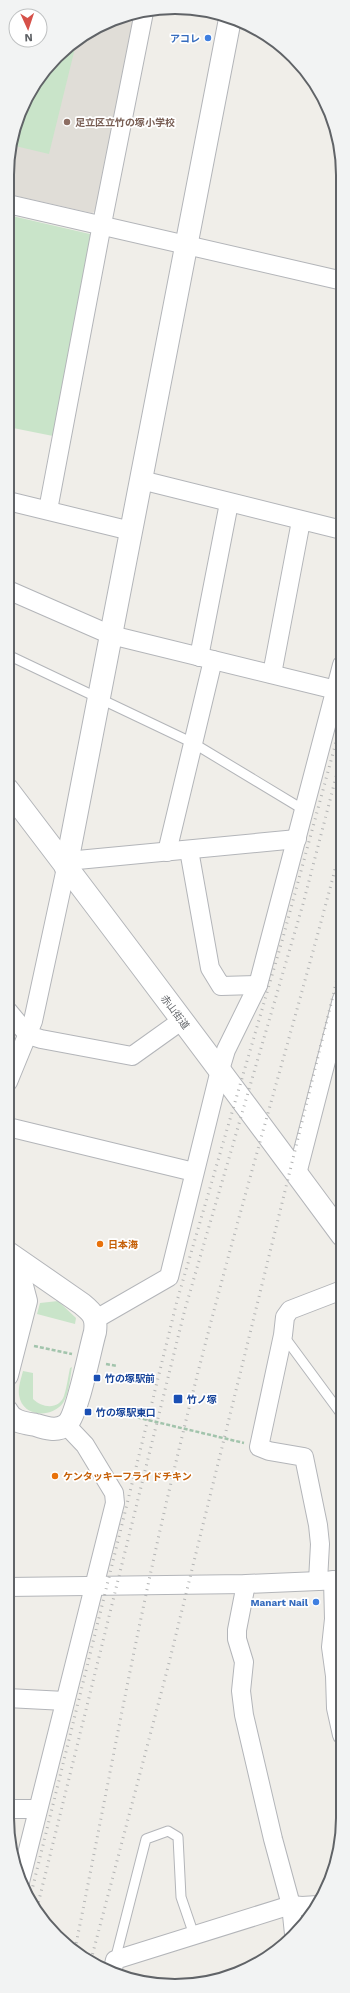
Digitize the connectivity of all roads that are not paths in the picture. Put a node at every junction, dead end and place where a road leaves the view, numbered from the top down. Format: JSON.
{"nodes":[{"id":1,"x":143,"y":17,"type":"edge"},
{"id":2,"x":229,"y":24,"type":"edge"},
{"id":3,"x":14,"y":205,"type":"edge"},
{"id":4,"x":102,"y":224,"type":"junction"},
{"id":5,"x":187,"y":244,"type":"junction"},
{"id":6,"x":336,"y":280,"type":"edge"},
{"id":7,"x":141,"y":480,"type":"junction"},
{"id":8,"x":14,"y":502,"type":"edge"},
{"id":9,"x":229,"y":503,"type":"junction"},
{"id":10,"x":48,"y":510,"type":"junction"},
{"id":11,"x":301,"y":520,"type":"junction"},
{"id":12,"x":336,"y":529,"type":"edge"},
{"id":13,"x":131,"y":531,"type":"junction"},
{"id":14,"x":14,"y":593,"type":"edge"},
{"id":15,"x":111,"y":635,"type":"junction"},
{"id":16,"x":14,"y":658,"type":"edge"},
{"id":17,"x":206,"y":659,"type":"junction"},
{"id":18,"x":272,"y":674,"type":"junction"},
{"id":19,"x":336,"y":690,"type":"joint"},
{"id":20,"x":98,"y":698,"type":"junction"},
{"id":21,"x":193,"y":743,"type":"junction"},
{"id":22,"x":14,"y":798,"type":"edge"},
{"id":23,"x":304,"y":810,"type":"junction"},
{"id":24,"x":297,"y":839,"type":"junction"},
{"id":25,"x":189,"y":850,"type":"junction"},
{"id":26,"x":167,"y":852,"type":"junction"},
{"id":27,"x":67,"y":865,"type":"junction"},
{"id":28,"x":258,"y":985,"type":"junction"},
{"id":29,"x":14,"y":1018,"type":"edge"},
{"id":30,"x":181,"y":1021,"type":"junction"},
{"id":31,"x":336,"y":1023,"type":"edge"},
{"id":32,"x":28,"y":1035,"type":"junction"},
{"id":33,"x":14,"y":1068,"type":"edge"},
{"id":34,"x":220,"y":1070,"type":"junction"},
{"id":35,"x":14,"y":1128,"type":"edge"},
{"id":36,"x":194,"y":1172,"type":"junction"},
{"id":37,"x":297,"y":1174,"type":"junction"},
{"id":38,"x":336,"y":1227,"type":"edge"},
{"id":39,"x":14,"y":1256,"type":"edge"},
{"id":40,"x":14,"y":1271,"type":"edge"},
{"id":41,"x":62,"y":1289,"type":"junction"},
{"id":42,"x":336,"y":1292,"type":"edge"},
{"id":43,"x":26,"y":1301,"type":"junction"},
{"id":44,"x":96,"y":1319,"type":"junction"},
{"id":45,"x":283,"y":1335,"type":"junction"},
{"id":46,"x":14,"y":1350,"type":"edge"},
{"id":47,"x":336,"y":1407,"type":"edge"},
{"id":48,"x":14,"y":1418,"type":"edge"},
{"id":49,"x":66,"y":1425,"type":"junction"},
{"id":50,"x":331,"y":1580,"type":"edge"},
{"id":51,"x":246,"y":1584,"type":"junction"},
{"id":52,"x":14,"y":1587,"type":"edge"},
{"id":53,"x":93,"y":1587,"type":"junction"},
{"id":54,"x":14,"y":1698,"type":"edge"},
{"id":55,"x":65,"y":1701,"type":"junction"},
{"id":56,"x":336,"y":1708,"type":"edge"},
{"id":57,"x":37,"y":1809,"type":"junction"},
{"id":58,"x":14,"y":1810,"type":"edge"},
{"id":59,"x":20,"y":1853,"type":"edge"},
{"id":60,"x":290,"y":1905,"type":"junction"},
{"id":61,"x":310,"y":1906,"type":"edge"},
{"id":62,"x":293,"y":1927,"type":"edge"},
{"id":63,"x":194,"y":1935,"type":"junction"},
{"id":64,"x":113,"y":1966,"type":"edge"}],
"edges":[{"from":1,"to":4,"type":"street"},
{"from":2,"to":5,"type":"street"},
{"from":3,"to":4,"type":"street"},
{"from":4,"to":5,"type":"street"},
{"from":4,"to":10,"type":"street"},
{"from":5,"to":6,"type":"street"},
{"from":5,"to":7,"type":"street"},
{"from":7,"to":9,"type":"street"},
{"from":7,"to":13,"type":"street"},
{"from":8,"to":10,"type":"street"},
{"from":9,"to":11,"type":"street"},
{"from":9,"to":17,"type":"street"},
{"from":10,"to":13,"type":"street"},
{"from":11,"to":12,"type":"street"},
{"from":11,"to":18,"type":"street"},
{"from":13,"to":15,"type":"street"},
{"from":14,"to":15,"type":"street"},
{"from":15,"to":17,"type":"street"},
{"from":15,"to":20,"type":"street"},
{"from":16,"to":20,"type":"lane"},
{"from":17,"to":18,"type":"street"},
{"from":17,"to":21,"type":"street"},
{"from":18,"to":19,"type":"street"},
{"from":19,"to":23,"type":"street"},
{"from":20,"to":21,"type":"lane"},
{"from":20,"to":27,"type":"street"},
{"from":21,"to":23,"type":"lane"},
{"from":21,"to":26,"type":"street"},
{"from":22,"to":27,"type":"street","name":"赤山街道"},
{"from":23,"to":24,"type":"street"},
{"from":24,"to":25,"type":"street"},
{"from":24,"to":28,"type":"street"},
{"from":25,"to":26,"type":"street"},
{"from":25,"to":28,"type":"street"},
{"from":26,"to":27,"type":"street"},
{"from":27,"to":30,"type":"street","name":"赤山街道"},
{"from":27,"to":32,"type":"street"},
{"from":28,"to":34,"type":"street"},
{"from":29,"to":32,"type":"street"},
{"from":30,"to":32,"type":"street"},
{"from":30,"to":34,"type":"street","name":"赤山街道"},
{"from":31,"to":37,"type":"street"},
{"from":32,"to":33,"type":"street"},
{"from":34,"to":36,"type":"street"},
{"from":34,"to":37,"type":"street","name":"赤山街道"},
{"from":35,"to":36,"type":"street"},
{"from":36,"to":44,"type":"street"},
{"from":37,"to":38,"type":"street","name":"赤山街道"},
{"from":39,"to":41,"type":"street"},
{"from":40,"to":43,"type":"street"},
{"from":41,"to":43,"type":"street"},
{"from":41,"to":44,"type":"street"},
{"from":42,"to":45,"type":"street"},
{"from":43,"to":46,"type":"street"},
{"from":44,"to":49,"type":"street"},
{"from":45,"to":47,"type":"lane"},
{"from":45,"to":50,"type":"street"},
{"from":48,"to":49,"type":"street"},
{"from":49,"to":53,"type":"street"},
{"from":50,"to":51,"type":"street"},
{"from":50,"to":56,"type":"street"},
{"from":51,"to":53,"type":"street"},
{"from":51,"to":60,"type":"street"},
{"from":52,"to":53,"type":"street"},
{"from":53,"to":55,"type":"street"},
{"from":54,"to":55,"type":"street"},
{"from":55,"to":57,"type":"street"},
{"from":57,"to":58,"type":"street"},
{"from":57,"to":59,"type":"street"},
{"from":60,"to":61,"type":"street"},
{"from":60,"to":62,"type":"street"},
{"from":60,"to":63,"type":"street"},
{"from":63,"to":64,"type":"street"},
{"from":63,"to":64,"type":"lane"}]}
